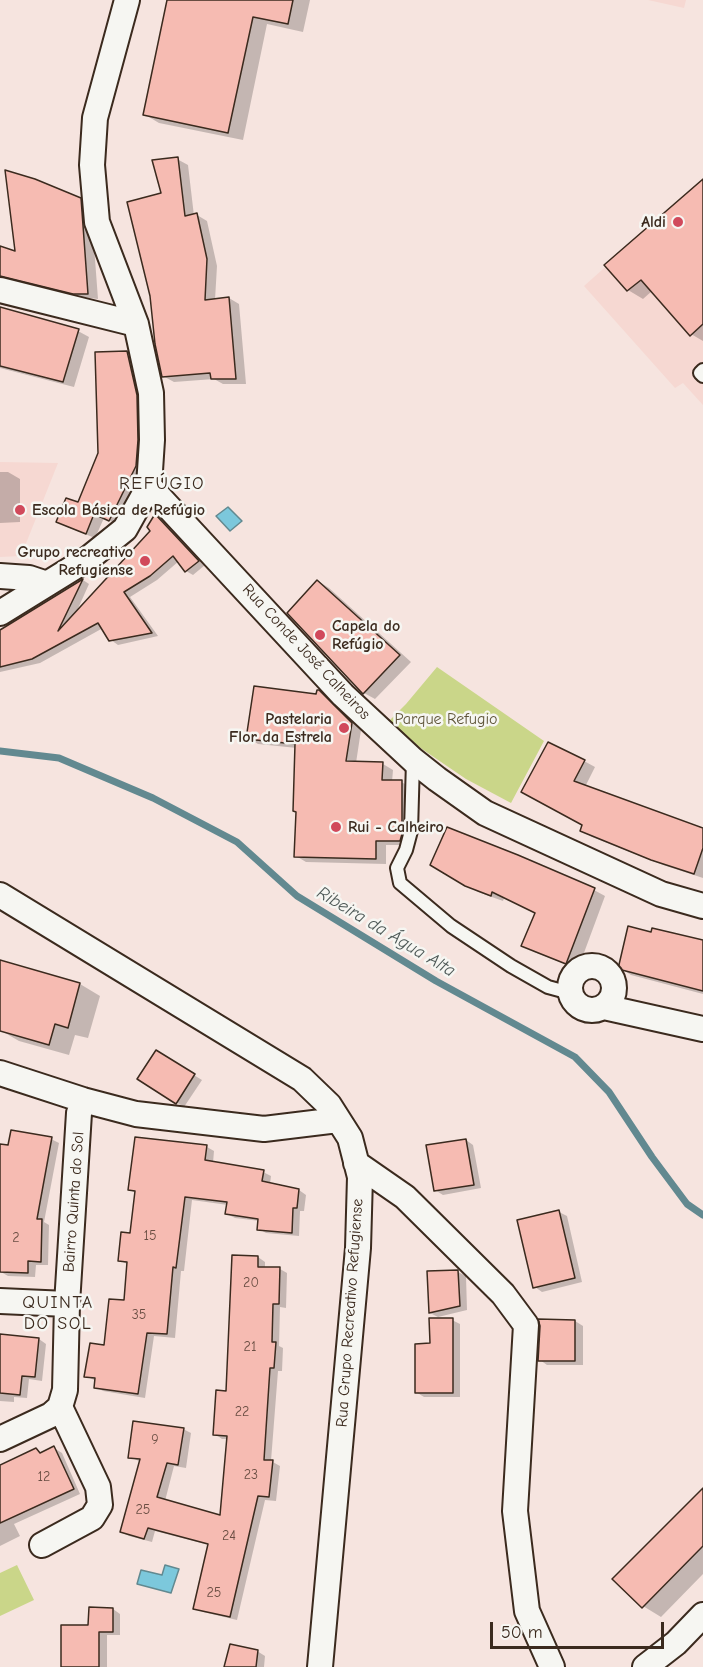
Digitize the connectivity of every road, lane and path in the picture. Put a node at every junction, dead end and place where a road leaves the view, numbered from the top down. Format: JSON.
{"nodes":[{"id":1,"x":127,"y":0,"type":"edge"},
{"id":2,"x":0,"y":290,"type":"edge"},
{"id":3,"x":136,"y":324,"type":"junction"},
{"id":4,"x":703,"y":370,"type":"edge"},
{"id":5,"x":703,"y":376,"type":"edge"},
{"id":6,"x":150,"y":486,"type":"junction"},
{"id":7,"x":0,"y":576,"type":"edge"},
{"id":8,"x":47,"y":584,"type":"junction"},
{"id":9,"x":0,"y":613,"type":"edge"},
{"id":10,"x":413,"y":760,"type":"junction"},
{"id":11,"x":0,"y":895,"type":"edge"},
{"id":12,"x":703,"y":906,"type":"edge"},
{"id":13,"x":570,"y":993,"type":"junction"},
{"id":14,"x":604,"y":1007,"type":"junction"},
{"id":15,"x":703,"y":1029,"type":"edge"},
{"id":16,"x":0,"y":1073,"type":"edge"},
{"id":17,"x":83,"y":1100,"type":"junction"},
{"id":18,"x":338,"y":1120,"type":"junction"},
{"id":19,"x":356,"y":1163,"type":"junction"},
{"id":20,"x":0,"y":1301,"type":"edge"},
{"id":21,"x":67,"y":1304,"type":"junction"},
{"id":22,"x":60,"y":1407,"type":"junction"},
{"id":23,"x":0,"y":1439,"type":"edge"},
{"id":24,"x":42,"y":1545,"type":"dead end"},
{"id":25,"x":703,"y":1614,"type":"edge"},
{"id":26,"x":320,"y":1667,"type":"edge"},
{"id":27,"x":552,"y":1667,"type":"edge"},
{"id":28,"x":645,"y":1667,"type":"edge"}],
"edges":[{"from":1,"to":3,"type":"street"},
{"from":2,"to":3,"type":"street"},
{"from":3,"to":6,"type":"street"},
{"from":4,"to":5,"type":"lane"},
{"from":6,"to":8,"type":"street"},
{"from":6,"to":10,"type":"street","name":"Rua Conde José Calheiros"},
{"from":7,"to":8,"type":"street"},
{"from":8,"to":9,"type":"street"},
{"from":10,"to":12,"type":"street","name":"Rua Conde José Calheiros"},
{"from":10,"to":13,"type":"lane"},
{"from":11,"to":18,"type":"street","name":"Rua Grupo Recreativo Refugiense"},
{"from":13,"to":14,"type":"street"},
{"from":13,"to":14,"type":"street"},
{"from":14,"to":15,"type":"street"},
{"from":16,"to":17,"type":"street"},
{"from":17,"to":18,"type":"street"},
{"from":17,"to":21,"type":"street","name":"Bairro Quinta do Sol"},
{"from":18,"to":19,"type":"street","name":"Rua Grupo Recreativo Refugiense"},
{"from":19,"to":26,"type":"street","name":"Rua Grupo Recreativo Refugiense"},
{"from":19,"to":27,"type":"street"},
{"from":20,"to":21,"type":"street"},
{"from":21,"to":22,"type":"street","name":"Bairro Quinta do Sol"},
{"from":22,"to":23,"type":"street"},
{"from":22,"to":24,"type":"street"},
{"from":25,"to":28,"type":"street"}]}
